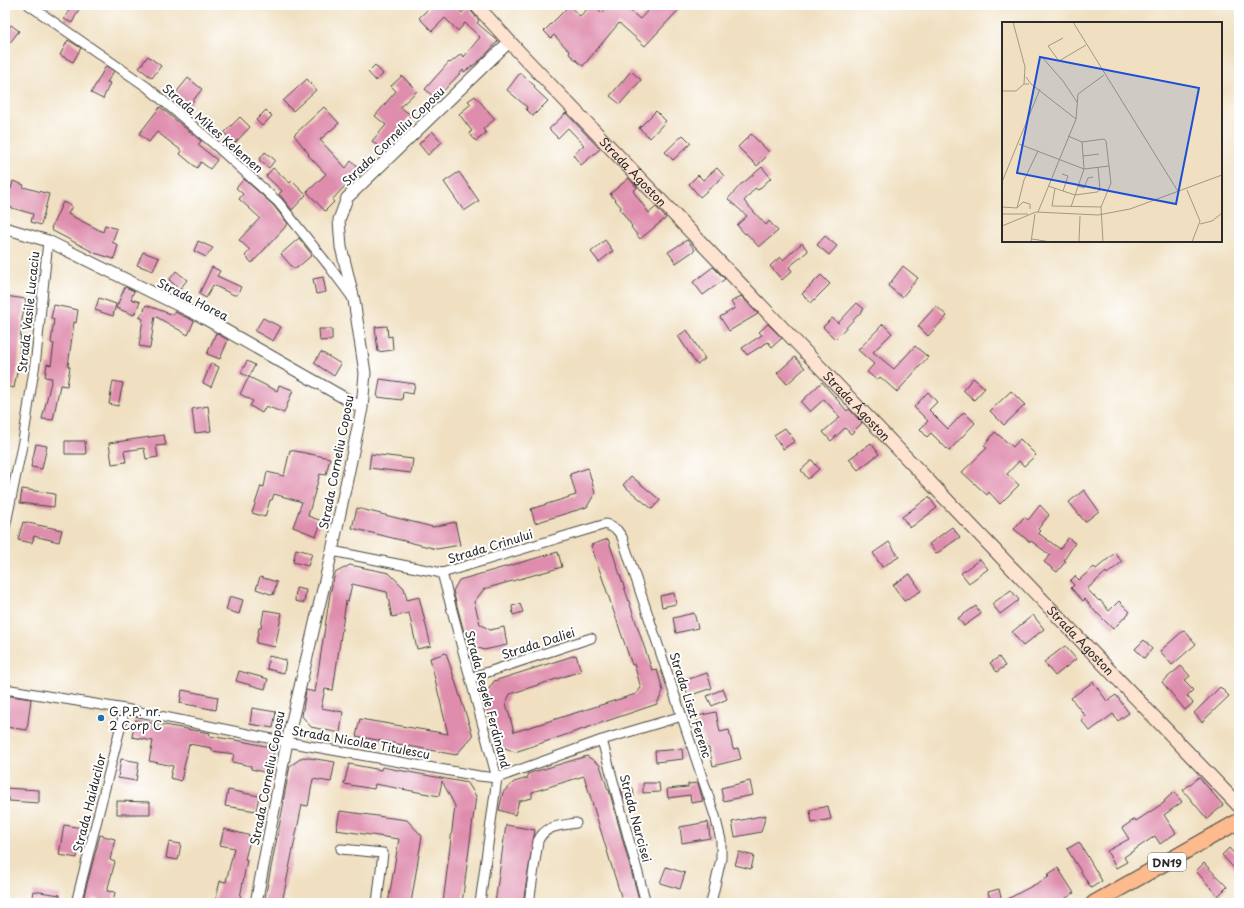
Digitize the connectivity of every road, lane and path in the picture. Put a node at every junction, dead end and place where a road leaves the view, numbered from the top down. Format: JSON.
{"nodes":[{"id":1,"x":29,"y":5,"type":"edge"},
{"id":2,"x":476,"y":5,"type":"edge"},
{"id":3,"x":509,"y":42,"type":"junction"},
{"id":4,"x":5,"y":228,"type":"edge"},
{"id":5,"x":48,"y":241,"type":"junction"},
{"id":6,"x":354,"y":300,"type":"junction"},
{"id":7,"x":362,"y":408,"type":"junction"},
{"id":8,"x":606,"y":524,"type":"joint"},
{"id":9,"x":5,"y":528,"type":"edge"},
{"id":10,"x":332,"y":551,"type":"junction"},
{"id":11,"x":442,"y":573,"type":"junction"},
{"id":12,"x":591,"y":638,"type":"dead end"},
{"id":13,"x":470,"y":678,"type":"junction"},
{"id":14,"x":5,"y":689,"type":"edge"},
{"id":15,"x":125,"y":709,"type":"junction"},
{"id":16,"x":682,"y":716,"type":"junction"},
{"id":17,"x":602,"y":740,"type":"junction"},
{"id":18,"x":287,"y":742,"type":"junction"},
{"id":19,"x":498,"y":778,"type":"junction"},
{"id":20,"x":1239,"y":806,"type":"edge"},
{"id":21,"x":1239,"y":821,"type":"edge"},
{"id":22,"x":576,"y":823,"type":"dead end"},
{"id":23,"x":341,"y":849,"type":"dead end"},
{"id":24,"x":76,"y":903,"type":"edge"},
{"id":25,"x":256,"y":903,"type":"edge"},
{"id":26,"x":377,"y":903,"type":"edge"},
{"id":27,"x":480,"y":903,"type":"edge"},
{"id":28,"x":529,"y":903,"type":"edge"},
{"id":29,"x":646,"y":903,"type":"edge"},
{"id":30,"x":711,"y":903,"type":"edge"},
{"id":31,"x":1094,"y":903,"type":"edge"}],
"edges":[{"from":1,"to":6,"type":"street","name":"Strada Mikes Kelemen"},
{"from":2,"to":3,"type":"main road","name":"Strada Ágoston"},
{"from":3,"to":6,"type":"street","name":"Strada Corneliu Coposu"},
{"from":3,"to":20,"type":"main road","name":"Strada Ágoston"},
{"from":4,"to":5,"type":"street","name":"Strada Horea"},
{"from":5,"to":7,"type":"street","name":"Strada Horea"},
{"from":5,"to":9,"type":"street","name":"Strada Vasile Lucaciu"},
{"from":6,"to":7,"type":"street","name":"Strada Corneliu Coposu"},
{"from":7,"to":10,"type":"street","name":"Strada Corneliu Coposu"},
{"from":8,"to":11,"type":"street","name":"Strada Crinului"},
{"from":8,"to":16,"type":"street","name":"Strada Liszt Ferenc"},
{"from":10,"to":11,"type":"street","name":"Strada Crinului"},
{"from":10,"to":18,"type":"street","name":"Strada Corneliu Coposu"},
{"from":11,"to":13,"type":"street","name":"Strada Regele Ferdinand"},
{"from":12,"to":13,"type":"street","name":"Strada Daliei"},
{"from":13,"to":19,"type":"street","name":"Strada Regele Ferdinand"},
{"from":14,"to":15,"type":"street","name":"Strada Nicolae Titulescu"},
{"from":15,"to":18,"type":"street","name":"Strada Nicolae Titulescu"},
{"from":15,"to":24,"type":"street","name":"Strada Haiducilor"},
{"from":16,"to":17,"type":"street","name":"Strada Nicolae Titulescu"},
{"from":16,"to":30,"type":"street","name":"Strada Liszt Ferenc"},
{"from":17,"to":19,"type":"street","name":"Strada Nicolae Titulescu"},
{"from":17,"to":29,"type":"street","name":"Strada Narcisei"},
{"from":18,"to":19,"type":"street","name":"Strada Nicolae Titulescu"},
{"from":18,"to":25,"type":"street","name":"Strada Corneliu Coposu"},
{"from":19,"to":27,"type":"street","name":"Strada Regele Ferdinand"},
{"from":21,"to":31,"type":"main road","number":"DN19"},
{"from":22,"to":28,"type":"street"},
{"from":23,"to":26,"type":"street"}]}
